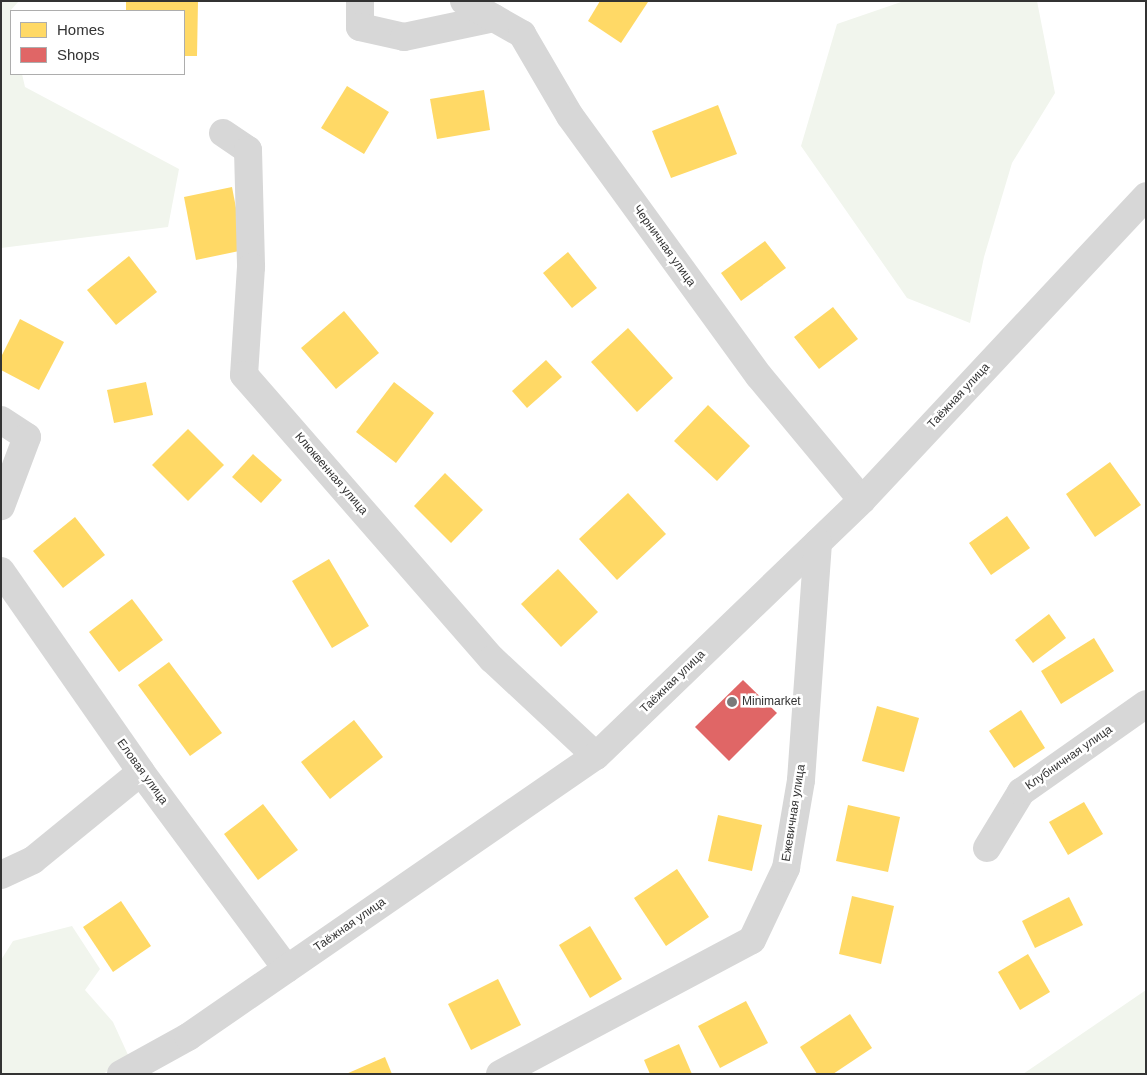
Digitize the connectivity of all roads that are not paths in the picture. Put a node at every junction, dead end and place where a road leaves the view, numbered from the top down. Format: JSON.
{"nodes":[{"id":1,"x":360,"y":1,"type":"edge"},
{"id":2,"x":464,"y":1,"type":"edge"},
{"id":3,"x":494,"y":18,"type":"dead end"},
{"id":4,"x":223,"y":133,"type":"dead end"},
{"id":5,"x":1146,"y":196,"type":"edge"},
{"id":6,"x":1,"y":420,"type":"edge"},
{"id":7,"x":862,"y":500,"type":"junction"},
{"id":8,"x":1,"y":506,"type":"edge"},
{"id":9,"x":818,"y":543,"type":"junction"},
{"id":10,"x":1,"y":571,"type":"edge"},
{"id":11,"x":1146,"y":704,"type":"edge"},
{"id":12,"x":596,"y":756,"type":"junction"},
{"id":13,"x":141,"y":772,"type":"junction"},
{"id":14,"x":987,"y":848,"type":"dead end"},
{"id":15,"x":1,"y":875,"type":"edge"},
{"id":16,"x":287,"y":969,"type":"junction"},
{"id":17,"x":121,"y":1074,"type":"edge"},
{"id":18,"x":500,"y":1074,"type":"edge"}],
"edges":[{"from":1,"to":3,"type":"street"},
{"from":2,"to":7,"type":"street","name":"Черничная улица"},
{"from":4,"to":12,"type":"street","name":"Клюквенная улица"},
{"from":5,"to":7,"type":"street","name":"Таёжная улица"},
{"from":6,"to":8,"type":"street"},
{"from":7,"to":9,"type":"street","name":"Таёжная улица"},
{"from":9,"to":12,"type":"street","name":"Таёжная улица"},
{"from":9,"to":18,"type":"street","name":"Ежевичная улица"},
{"from":10,"to":13,"type":"street","name":"Еловая улица"},
{"from":11,"to":14,"type":"street","name":"Клубничная улица"},
{"from":12,"to":16,"type":"street","name":"Таёжная улица"},
{"from":13,"to":15,"type":"street"},
{"from":13,"to":16,"type":"street","name":"Еловая улица"},
{"from":16,"to":17,"type":"street","name":"Таёжная улица"}]}
